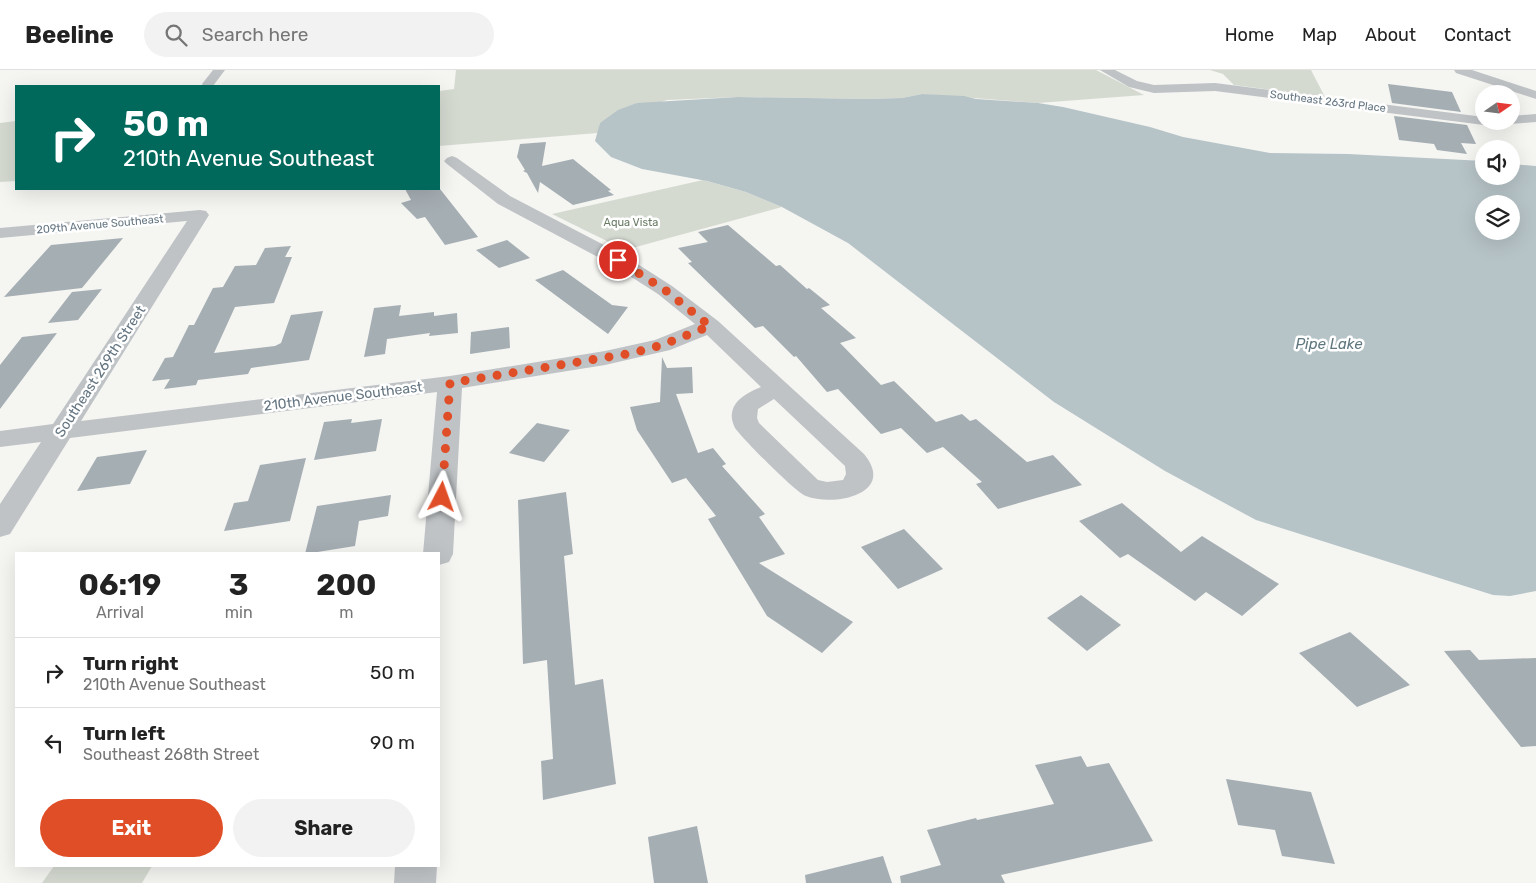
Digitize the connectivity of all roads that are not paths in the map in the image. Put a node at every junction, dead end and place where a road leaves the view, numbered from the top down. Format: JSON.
{"nodes":[{"id":1,"x":219,"y":70,"type":"edge"},
{"id":2,"x":1106,"y":70,"type":"edge"},
{"id":3,"x":1460,"y":70,"type":"edge"},
{"id":4,"x":208,"y":84,"type":"dead end"},
{"id":5,"x":1536,"y":95,"type":"edge"},
{"id":6,"x":1536,"y":118,"type":"edge"},
{"id":7,"x":1520,"y":119,"type":"edge"},
{"id":8,"x":1475,"y":120,"type":"edge"},
{"id":9,"x":452,"y":161,"type":"dead end"},
{"id":10,"x":200,"y":215,"type":"joint"},
{"id":11,"x":0,"y":233,"type":"edge"},
{"id":12,"x":710,"y":326,"type":"junction"},
{"id":13,"x":450,"y":383,"type":"junction"},
{"id":14,"x":777,"y":389,"type":"junction"},
{"id":15,"x":61,"y":431,"type":"junction"},
{"id":16,"x":0,"y":440,"type":"edge"},
{"id":17,"x":0,"y":527,"type":"edge"},
{"id":18,"x":438,"y":552,"type":"edge"},
{"id":19,"x":416,"y":867,"type":"edge"},
{"id":20,"x":415,"y":883,"type":"edge"}],
"edges":[{"from":1,"to":4,"type":"street"},
{"from":2,"to":8,"type":"street","name":"Southeast 263rd Place"},
{"from":3,"to":5,"type":"street"},
{"from":6,"to":7,"type":"street"},
{"from":9,"to":12,"type":"street"},
{"from":10,"to":11,"type":"street","name":"209th Avenue Southeast"},
{"from":10,"to":15,"type":"street","name":"Southeast 269th Street"},
{"from":12,"to":13,"type":"street","name":"210th Avenue Southeast"},
{"from":12,"to":14,"type":"street"},
{"from":13,"to":15,"type":"street","name":"210th Avenue Southeast"},
{"from":13,"to":18,"type":"street"},
{"from":14,"to":14,"type":"street"},
{"from":15,"to":16,"type":"street","name":"210th Avenue Southeast"},
{"from":15,"to":17,"type":"street","name":"Southeast 269th Street"},
{"from":19,"to":20,"type":"street"}]}
